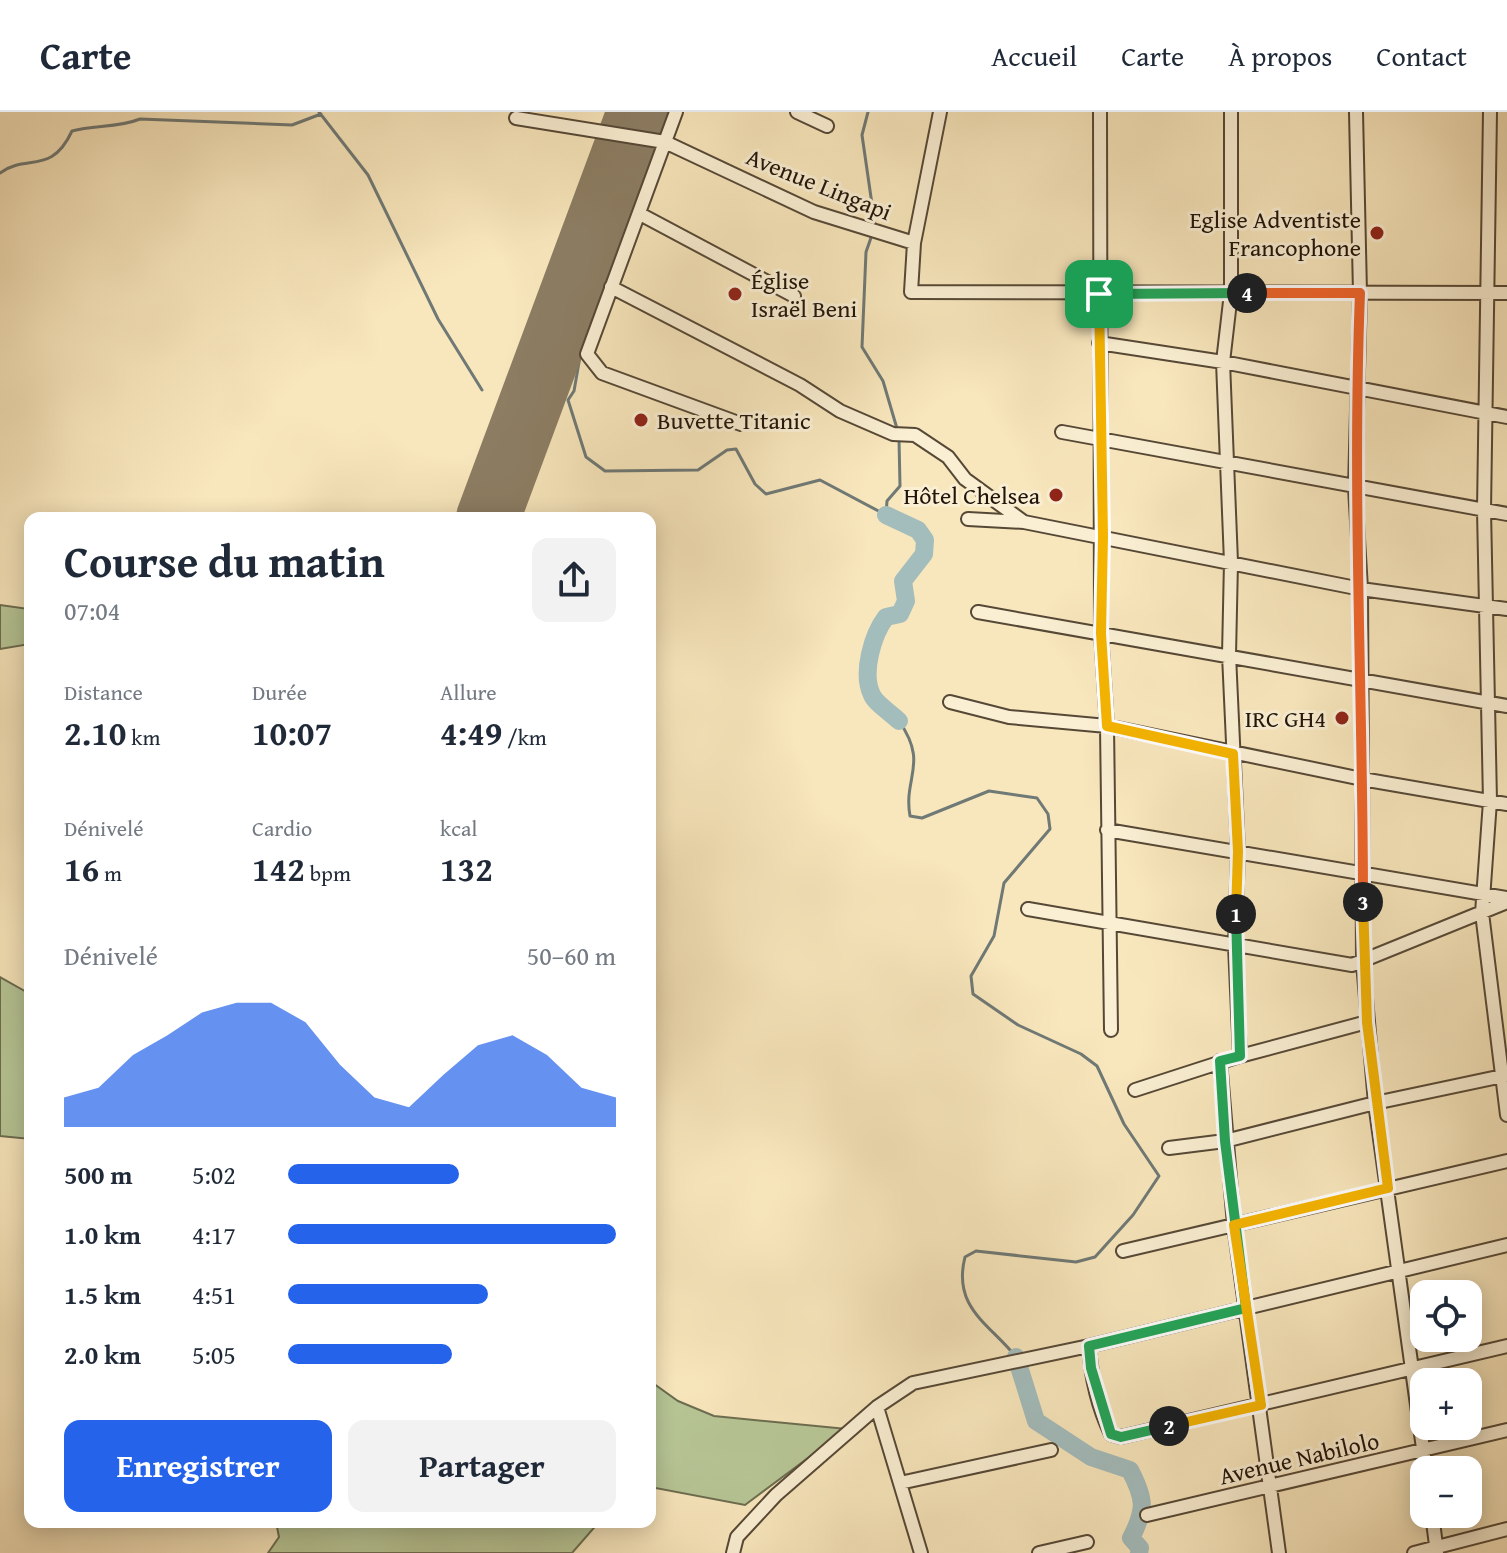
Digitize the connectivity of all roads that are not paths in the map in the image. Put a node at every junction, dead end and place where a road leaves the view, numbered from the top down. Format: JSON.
{"nodes":[{"id":1,"x":676,"y":112,"type":"edge"},
{"id":2,"x":797,"y":112,"type":"edge"},
{"id":3,"x":940,"y":112,"type":"edge"},
{"id":4,"x":1100,"y":112,"type":"edge"},
{"id":5,"x":1231,"y":112,"type":"edge"},
{"id":6,"x":1356,"y":112,"type":"edge"},
{"id":7,"x":1490,"y":112,"type":"edge"},
{"id":8,"x":516,"y":118,"type":"dead end"},
{"id":9,"x":827,"y":126,"type":"dead end"},
{"id":10,"x":665,"y":142,"type":"junction"},
{"id":11,"x":640,"y":214,"type":"junction"},
{"id":12,"x":914,"y":243,"type":"junction"},
{"id":13,"x":611,"y":287,"type":"junction"},
{"id":14,"x":1231,"y":293,"type":"junction"},
{"id":15,"x":1360,"y":293,"type":"junction"},
{"id":16,"x":1490,"y":293,"type":"junction"},
{"id":17,"x":1507,"y":293,"type":"edge"},
{"id":18,"x":1099,"y":294,"type":"junction"},
{"id":19,"x":794,"y":296,"type":"dead end"},
{"id":20,"x":1099,"y":343,"type":"junction"},
{"id":21,"x":1223,"y":362,"type":"junction"},
{"id":22,"x":1356,"y":390,"type":"junction"},
{"id":23,"x":1486,"y":414,"type":"junction"},
{"id":24,"x":1507,"y":417,"type":"edge"},
{"id":25,"x":741,"y":424,"type":"dead end"},
{"id":26,"x":1062,"y":432,"type":"dead end"},
{"id":27,"x":1102,"y":440,"type":"junction"},
{"id":28,"x":1228,"y":464,"type":"junction"},
{"id":29,"x":1355,"y":488,"type":"junction"},
{"id":30,"x":1484,"y":510,"type":"junction"},
{"id":31,"x":1507,"y":514,"type":"edge"},
{"id":32,"x":968,"y":519,"type":"dead end"},
{"id":33,"x":1024,"y":522,"type":"junction"},
{"id":34,"x":1103,"y":536,"type":"junction"},
{"id":35,"x":1231,"y":562,"type":"junction"},
{"id":36,"x":1361,"y":589,"type":"junction"},
{"id":37,"x":1487,"y":606,"type":"junction"},
{"id":38,"x":1507,"y":609,"type":"edge"},
{"id":39,"x":978,"y":612,"type":"dead end"},
{"id":40,"x":1101,"y":633,"type":"junction"},
{"id":41,"x":1229,"y":655,"type":"junction"},
{"id":42,"x":1361,"y":681,"type":"junction"},
{"id":43,"x":950,"y":702,"type":"dead end"},
{"id":44,"x":1487,"y":703,"type":"junction"},
{"id":45,"x":1507,"y":706,"type":"edge"},
{"id":46,"x":1107,"y":726,"type":"junction"},
{"id":47,"x":1233,"y":754,"type":"junction"},
{"id":48,"x":1362,"y":779,"type":"junction"},
{"id":49,"x":1490,"y":801,"type":"junction"},
{"id":50,"x":1507,"y":804,"type":"edge"},
{"id":51,"x":1107,"y":830,"type":"junction"},
{"id":52,"x":1238,"y":851,"type":"junction"},
{"id":53,"x":1363,"y":875,"type":"junction"},
{"id":54,"x":1486,"y":897,"type":"junction"},
{"id":55,"x":1507,"y":900,"type":"edge"},
{"id":56,"x":1028,"y":909,"type":"dead end"},
{"id":57,"x":1482,"y":913,"type":"junction"},
{"id":58,"x":1110,"y":922,"type":"junction"},
{"id":59,"x":1235,"y":946,"type":"junction"},
{"id":60,"x":1363,"y":963,"type":"junction"},
{"id":61,"x":1507,"y":990,"type":"edge"},
{"id":62,"x":1493,"y":995,"type":"junction"},
{"id":63,"x":1367,"y":1022,"type":"junction"},
{"id":64,"x":1111,"y":1030,"type":"dead end"},
{"id":65,"x":1240,"y":1056,"type":"junction"},
{"id":66,"x":1220,"y":1061,"type":"junction"},
{"id":67,"x":1505,"y":1076,"type":"edge"},
{"id":68,"x":1135,"y":1090,"type":"dead end"},
{"id":69,"x":1375,"y":1103,"type":"junction"},
{"id":70,"x":1507,"y":1115,"type":"edge"},
{"id":71,"x":1225,"y":1141,"type":"junction"},
{"id":72,"x":1169,"y":1148,"type":"dead end"},
{"id":73,"x":1507,"y":1161,"type":"edge"},
{"id":74,"x":1388,"y":1188,"type":"junction"},
{"id":75,"x":1234,"y":1225,"type":"junction"},
{"id":76,"x":1507,"y":1245,"type":"edge"},
{"id":77,"x":1123,"y":1251,"type":"dead end"},
{"id":78,"x":1399,"y":1270,"type":"junction"},
{"id":79,"x":1246,"y":1308,"type":"junction"},
{"id":80,"x":1089,"y":1346,"type":"junction"},
{"id":81,"x":1507,"y":1346,"type":"edge"},
{"id":82,"x":1413,"y":1366,"type":"junction"},
{"id":83,"x":1261,"y":1405,"type":"junction"},
{"id":84,"x":877,"y":1407,"type":"junction"},
{"id":85,"x":1507,"y":1430,"type":"edge"},
{"id":86,"x":1051,"y":1450,"type":"dead end"},
{"id":87,"x":1424,"y":1450,"type":"junction"},
{"id":88,"x":1425,"y":1456,"type":"edge"},
{"id":89,"x":900,"y":1483,"type":"junction"},
{"id":90,"x":1271,"y":1488,"type":"junction"},
{"id":91,"x":1147,"y":1515,"type":"dead end"},
{"id":92,"x":1434,"y":1528,"type":"edge"},
{"id":93,"x":1507,"y":1529,"type":"edge"},
{"id":94,"x":1087,"y":1542,"type":"dead end"},
{"id":95,"x":1437,"y":1550,"type":"edge"},
{"id":96,"x":733,"y":1553,"type":"edge"},
{"id":97,"x":921,"y":1553,"type":"edge"},
{"id":98,"x":1039,"y":1553,"type":"edge"},
{"id":99,"x":1279,"y":1553,"type":"edge"},
{"id":100,"x":1414,"y":1553,"type":"edge"}],
"edges":[{"from":1,"to":10,"type":"street"},
{"from":2,"to":9,"type":"street"},
{"from":3,"to":12,"type":"street"},
{"from":4,"to":18,"type":"street"},
{"from":5,"to":14,"type":"street"},
{"from":6,"to":15,"type":"street"},
{"from":7,"to":16,"type":"street"},
{"from":8,"to":10,"type":"street","name":"Avenue Lingapi"},
{"from":10,"to":11,"type":"street"},
{"from":10,"to":12,"type":"street","name":"Avenue Lingapi"},
{"from":11,"to":13,"type":"street"},
{"from":11,"to":19,"type":"street"},
{"from":12,"to":18,"type":"street"},
{"from":13,"to":25,"type":"street"},
{"from":13,"to":33,"type":"street"},
{"from":14,"to":15,"type":"street"},
{"from":14,"to":18,"type":"street"},
{"from":14,"to":21,"type":"street"},
{"from":15,"to":16,"type":"street"},
{"from":15,"to":22,"type":"street"},
{"from":16,"to":17,"type":"street"},
{"from":16,"to":23,"type":"street"},
{"from":18,"to":20,"type":"street"},
{"from":20,"to":21,"type":"street"},
{"from":20,"to":27,"type":"street"},
{"from":21,"to":22,"type":"street"},
{"from":21,"to":28,"type":"street"},
{"from":22,"to":23,"type":"street"},
{"from":22,"to":29,"type":"street"},
{"from":23,"to":24,"type":"street"},
{"from":23,"to":30,"type":"street"},
{"from":26,"to":27,"type":"street"},
{"from":27,"to":28,"type":"street"},
{"from":27,"to":34,"type":"street"},
{"from":28,"to":29,"type":"street"},
{"from":28,"to":35,"type":"street"},
{"from":29,"to":30,"type":"street"},
{"from":29,"to":36,"type":"street"},
{"from":30,"to":31,"type":"street"},
{"from":30,"to":37,"type":"street"},
{"from":32,"to":33,"type":"street"},
{"from":33,"to":34,"type":"street"},
{"from":34,"to":35,"type":"street"},
{"from":34,"to":40,"type":"street"},
{"from":35,"to":36,"type":"street"},
{"from":35,"to":41,"type":"street"},
{"from":36,"to":37,"type":"street"},
{"from":36,"to":42,"type":"street"},
{"from":37,"to":38,"type":"street"},
{"from":37,"to":44,"type":"street"},
{"from":39,"to":40,"type":"street"},
{"from":40,"to":41,"type":"street"},
{"from":40,"to":46,"type":"street"},
{"from":41,"to":42,"type":"street"},
{"from":41,"to":47,"type":"street"},
{"from":42,"to":44,"type":"street"},
{"from":42,"to":48,"type":"street"},
{"from":43,"to":46,"type":"street"},
{"from":44,"to":45,"type":"street"},
{"from":44,"to":49,"type":"street"},
{"from":46,"to":47,"type":"street"},
{"from":46,"to":51,"type":"street"},
{"from":47,"to":48,"type":"street"},
{"from":47,"to":52,"type":"street"},
{"from":48,"to":49,"type":"street"},
{"from":48,"to":53,"type":"street"},
{"from":49,"to":50,"type":"street"},
{"from":49,"to":54,"type":"street"},
{"from":51,"to":52,"type":"street"},
{"from":51,"to":58,"type":"street"},
{"from":52,"to":53,"type":"street"},
{"from":52,"to":59,"type":"street"},
{"from":53,"to":54,"type":"street"},
{"from":53,"to":60,"type":"street"},
{"from":54,"to":55,"type":"street"},
{"from":54,"to":57,"type":"street"},
{"from":55,"to":57,"type":"street"},
{"from":56,"to":58,"type":"street"},
{"from":57,"to":60,"type":"street"},
{"from":57,"to":62,"type":"street"},
{"from":58,"to":59,"type":"street"},
{"from":58,"to":64,"type":"street"},
{"from":59,"to":60,"type":"street"},
{"from":59,"to":65,"type":"street"},
{"from":60,"to":63,"type":"street"},
{"from":61,"to":62,"type":"street"},
{"from":62,"to":67,"type":"street"},
{"from":63,"to":65,"type":"street"},
{"from":63,"to":69,"type":"street"},
{"from":65,"to":66,"type":"street"},
{"from":66,"to":68,"type":"street"},
{"from":66,"to":71,"type":"street"},
{"from":67,"to":69,"type":"street"},
{"from":67,"to":70,"type":"street"},
{"from":69,"to":71,"type":"street"},
{"from":69,"to":74,"type":"street"},
{"from":71,"to":72,"type":"street"},
{"from":71,"to":75,"type":"street"},
{"from":73,"to":74,"type":"street"},
{"from":74,"to":75,"type":"street"},
{"from":74,"to":78,"type":"street"},
{"from":75,"to":77,"type":"street"},
{"from":75,"to":79,"type":"street"},
{"from":76,"to":78,"type":"street"},
{"from":78,"to":79,"type":"street"},
{"from":78,"to":82,"type":"street"},
{"from":79,"to":80,"type":"street"},
{"from":79,"to":83,"type":"street"},
{"from":80,"to":83,"type":"street"},
{"from":80,"to":84,"type":"street"},
{"from":81,"to":82,"type":"street"},
{"from":82,"to":83,"type":"street"},
{"from":82,"to":87,"type":"street"},
{"from":83,"to":90,"type":"street"},
{"from":84,"to":89,"type":"street"},
{"from":84,"to":96,"type":"street"},
{"from":85,"to":87,"type":"street","name":"Avenue Nabilolo"},
{"from":86,"to":89,"type":"street"},
{"from":87,"to":88,"type":"street"},
{"from":87,"to":90,"type":"street","name":"Avenue Nabilolo"},
{"from":89,"to":97,"type":"street"},
{"from":90,"to":91,"type":"street","name":"Avenue Nabilolo"},
{"from":90,"to":99,"type":"street"},
{"from":92,"to":95,"type":"street"},
{"from":93,"to":95,"type":"street"},
{"from":94,"to":98,"type":"street"},
{"from":95,"to":100,"type":"street"}]}
